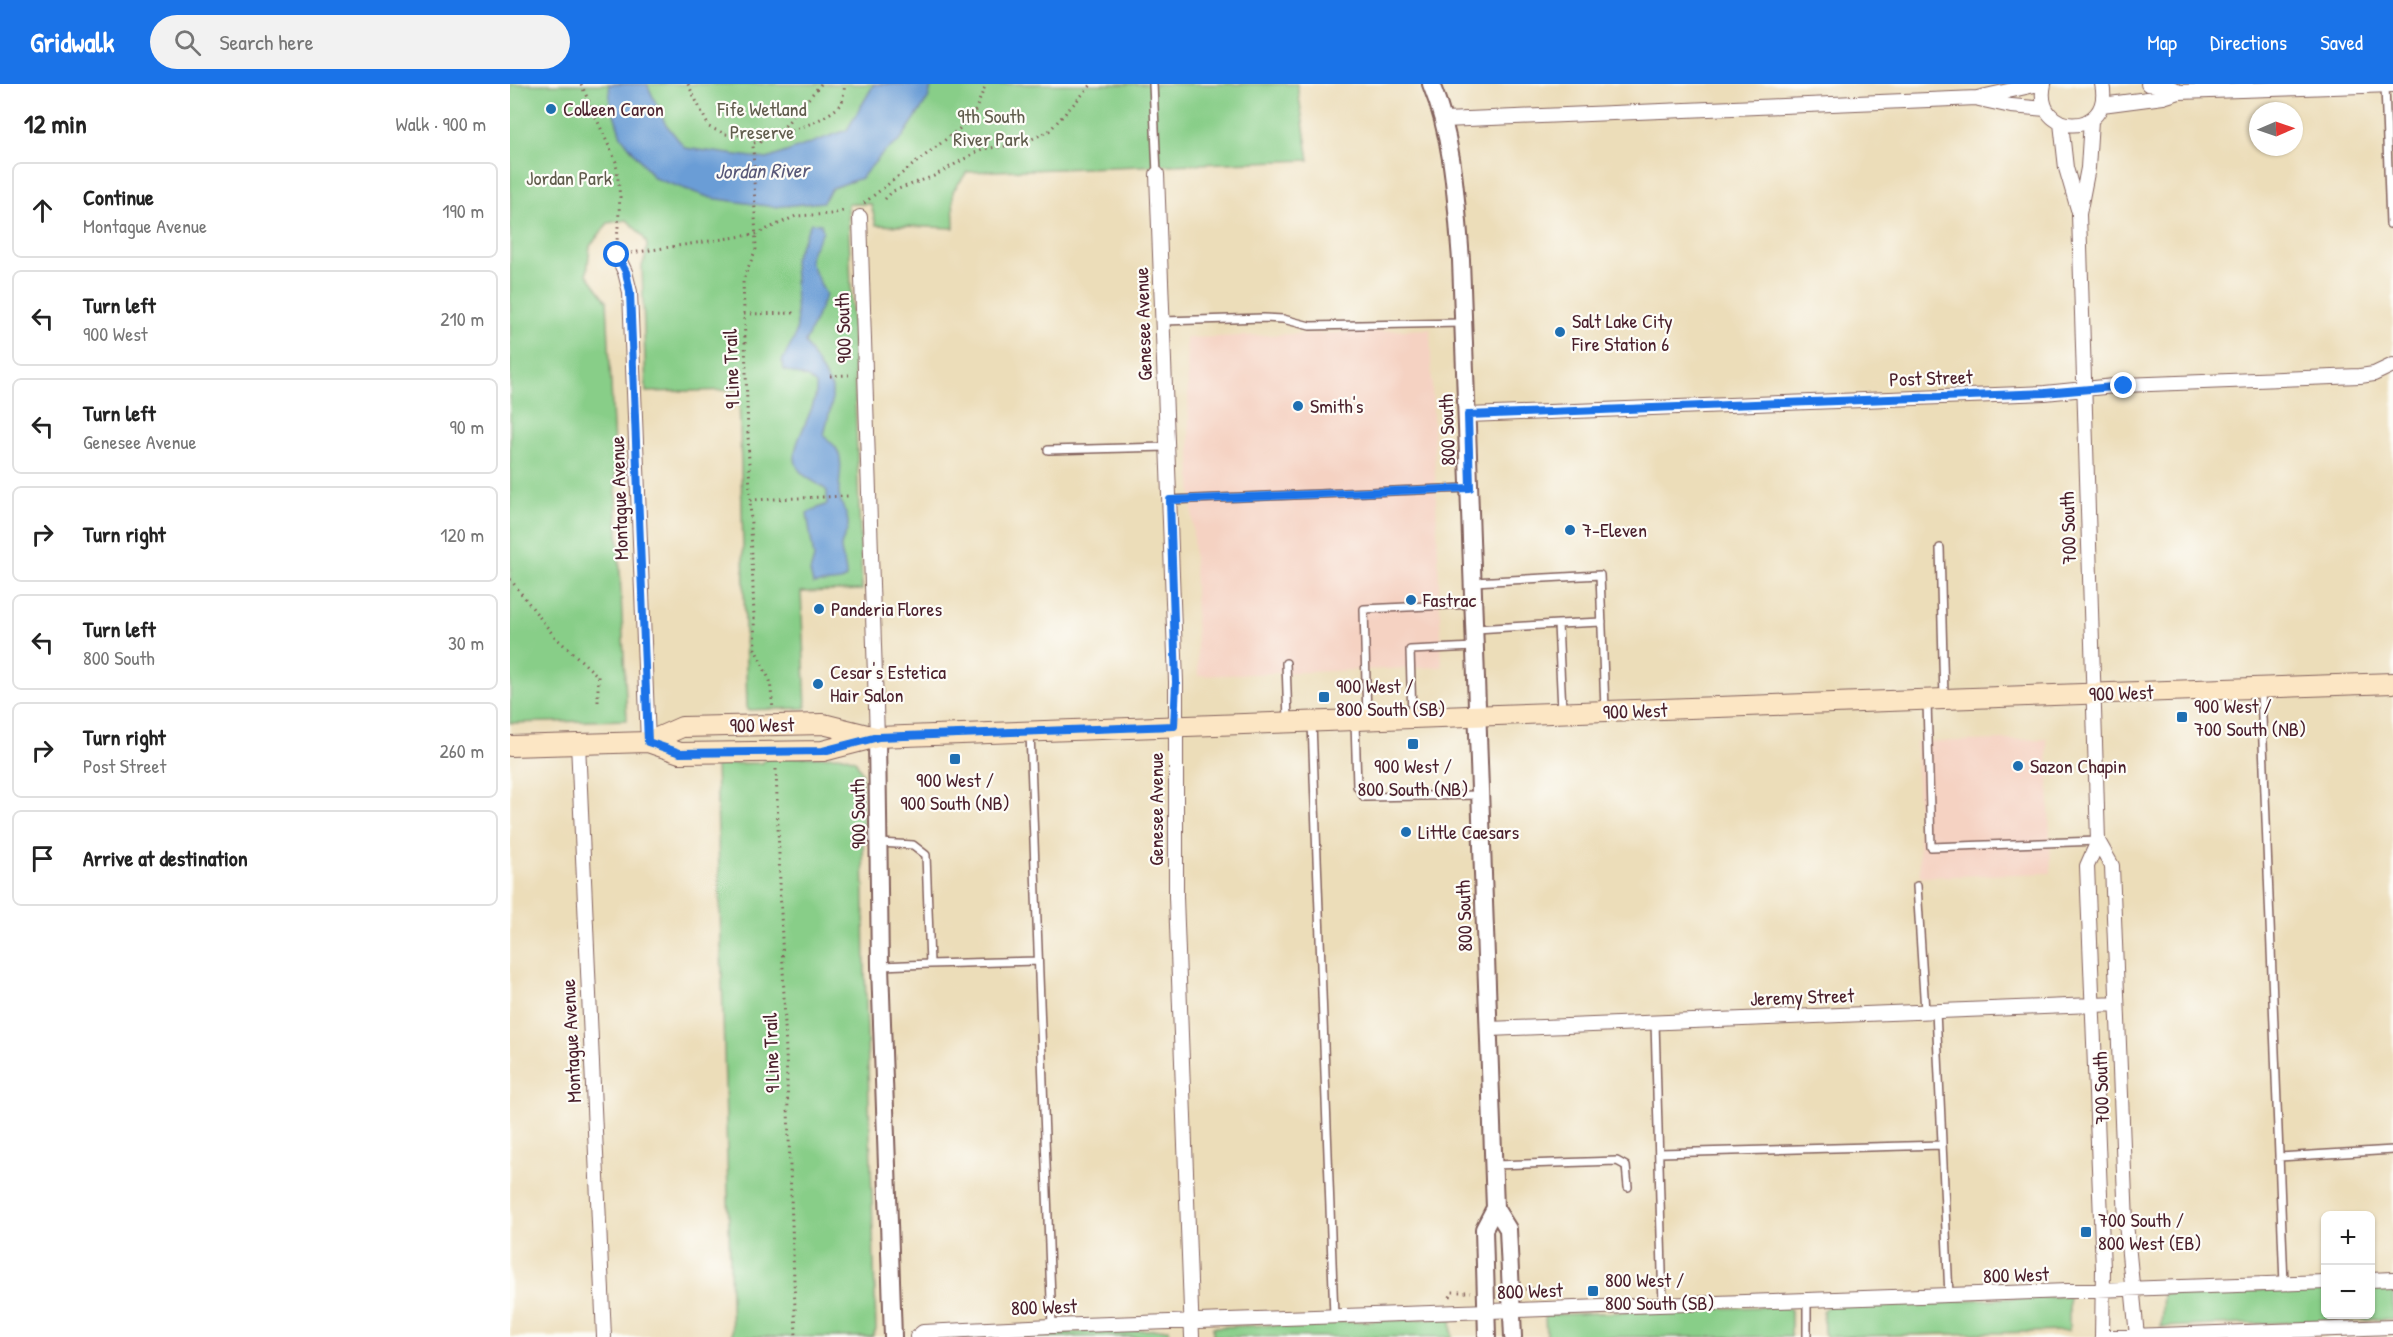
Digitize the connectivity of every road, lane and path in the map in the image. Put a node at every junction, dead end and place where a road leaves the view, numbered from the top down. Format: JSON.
{"nodes":[{"id":1,"x":688,"y":84,"type":"edge"},
{"id":2,"x":821,"y":84,"type":"edge"},
{"id":3,"x":844,"y":84,"type":"edge"},
{"id":4,"x":986,"y":84,"type":"edge"},
{"id":5,"x":1092,"y":84,"type":"edge"},
{"id":6,"x":1153,"y":84,"type":"edge"},
{"id":7,"x":1431,"y":84,"type":"edge"},
{"id":8,"x":2042,"y":84,"type":"edge"},
{"id":9,"x":2102,"y":84,"type":"edge"},
{"id":10,"x":2148,"y":84,"type":"edge"},
{"id":11,"x":580,"y":85,"type":"edge"},
{"id":12,"x":2389,"y":85,"type":"edge"},
{"id":13,"x":2179,"y":92,"type":"junction"},
{"id":14,"x":1977,"y":98,"type":"junction"},
{"id":15,"x":2102,"y":105,"type":"junction"},
{"id":16,"x":2046,"y":109,"type":"junction"},
{"id":17,"x":1444,"y":120,"type":"junction"},
{"id":18,"x":2091,"y":120,"type":"junction"},
{"id":19,"x":2061,"y":123,"type":"junction"},
{"id":20,"x":1157,"y":174,"type":"joint"},
{"id":21,"x":885,"y":199,"type":"dead end"},
{"id":22,"x":856,"y":210,"type":"junction"},
{"id":23,"x":2079,"y":214,"type":"junction"},
{"id":24,"x":2390,"y":224,"type":"dead end"},
{"id":25,"x":756,"y":234,"type":"junction"},
{"id":26,"x":617,"y":255,"type":"junction"},
{"id":27,"x":796,"y":313,"type":"dead end"},
{"id":28,"x":744,"y":314,"type":"junction"},
{"id":29,"x":1163,"y":321,"type":"junction"},
{"id":30,"x":1464,"y":323,"type":"junction"},
{"id":31,"x":2393,"y":365,"type":"edge"},
{"id":32,"x":849,"y":375,"type":"dead end"},
{"id":33,"x":830,"y":376,"type":"dead end"},
{"id":34,"x":2084,"y":390,"type":"junction"},
{"id":35,"x":1468,"y":415,"type":"junction"},
{"id":36,"x":1167,"y":447,"type":"junction"},
{"id":37,"x":1048,"y":450,"type":"dead end"},
{"id":38,"x":1470,"y":488,"type":"junction"},
{"id":39,"x":849,"y":496,"type":"dead end"},
{"id":40,"x":750,"y":500,"type":"junction"},
{"id":41,"x":1170,"y":500,"type":"junction"},
{"id":42,"x":1940,"y":548,"type":"dead end"},
{"id":43,"x":510,"y":579,"type":"edge"},
{"id":44,"x":1473,"y":582,"type":"junction"},
{"id":45,"x":1474,"y":604,"type":"junction"},
{"id":46,"x":1602,"y":622,"type":"junction"},
{"id":47,"x":1558,"y":624,"type":"junction"},
{"id":48,"x":1475,"y":629,"type":"junction"},
{"id":49,"x":1476,"y":647,"type":"junction"},
{"id":50,"x":1286,"y":663,"type":"dead end"},
{"id":51,"x":2393,"y":683,"type":"edge"},
{"id":52,"x":2261,"y":688,"type":"junction"},
{"id":53,"x":2093,"y":694,"type":"junction"},
{"id":54,"x":1936,"y":700,"type":"junction"},
{"id":55,"x":598,"y":705,"type":"dead end"},
{"id":56,"x":773,"y":710,"type":"dead end"},
{"id":57,"x":1605,"y":712,"type":"junction"},
{"id":58,"x":1562,"y":713,"type":"junction"},
{"id":59,"x":1478,"y":716,"type":"junction"},
{"id":60,"x":1412,"y":718,"type":"junction"},
{"id":61,"x":1361,"y":719,"type":"junction"},
{"id":62,"x":1312,"y":720,"type":"junction"},
{"id":63,"x":1288,"y":721,"type":"junction"},
{"id":64,"x":1174,"y":726,"type":"junction"},
{"id":65,"x":1030,"y":733,"type":"junction"},
{"id":66,"x":878,"y":737,"type":"junction"},
{"id":67,"x":648,"y":742,"type":"junction"},
{"id":68,"x":578,"y":743,"type":"junction"},
{"id":69,"x":510,"y":746,"type":"edge"},
{"id":70,"x":776,"y":769,"type":"dead end"},
{"id":71,"x":1481,"y":795,"type":"junction"},
{"id":72,"x":2098,"y":841,"type":"junction"},
{"id":73,"x":880,"y":843,"type":"junction"},
{"id":74,"x":1917,"y":886,"type":"dead end"},
{"id":75,"x":1037,"y":961,"type":"junction"},
{"id":76,"x":930,"y":964,"type":"junction"},
{"id":77,"x":880,"y":966,"type":"junction"},
{"id":78,"x":2117,"y":1004,"type":"junction"},
{"id":79,"x":2092,"y":1005,"type":"junction"},
{"id":80,"x":1930,"y":1011,"type":"junction"},
{"id":81,"x":1655,"y":1022,"type":"junction"},
{"id":82,"x":1489,"y":1029,"type":"junction"},
{"id":83,"x":1942,"y":1145,"type":"junction"},
{"id":84,"x":2393,"y":1150,"type":"edge"},
{"id":85,"x":2123,"y":1152,"type":"junction"},
{"id":86,"x":1660,"y":1153,"type":"junction"},
{"id":87,"x":2098,"y":1153,"type":"junction"},
{"id":88,"x":2279,"y":1157,"type":"junction"},
{"id":89,"x":1494,"y":1165,"type":"junction"},
{"id":90,"x":1628,"y":1187,"type":"dead end"},
{"id":91,"x":1495,"y":1208,"type":"junction"},
{"id":92,"x":2393,"y":1279,"type":"edge"},
{"id":93,"x":2375,"y":1280,"type":"edge"},
{"id":94,"x":2321,"y":1282,"type":"edge"},
{"id":95,"x":2284,"y":1284,"type":"junction"},
{"id":96,"x":1546,"y":1288,"type":"dead end"},
{"id":97,"x":1523,"y":1289,"type":"dead end"},
{"id":98,"x":2131,"y":1290,"type":"junction"},
{"id":99,"x":2103,"y":1291,"type":"junction"},
{"id":100,"x":1452,"y":1292,"type":"dead end"},
{"id":101,"x":1472,"y":1292,"type":"dead end"},
{"id":102,"x":1949,"y":1296,"type":"junction"},
{"id":103,"x":1807,"y":1301,"type":"junction"},
{"id":104,"x":1663,"y":1306,"type":"junction"},
{"id":105,"x":1512,"y":1311,"type":"junction"},
{"id":106,"x":1486,"y":1313,"type":"junction"},
{"id":107,"x":1334,"y":1316,"type":"junction"},
{"id":108,"x":1192,"y":1321,"type":"junction"},
{"id":109,"x":1052,"y":1326,"type":"junction"},
{"id":110,"x":2393,"y":1327,"type":"edge"},
{"id":111,"x":2137,"y":1336,"type":"edge"},
{"id":112,"x":604,"y":1337,"type":"edge"},
{"id":113,"x":796,"y":1337,"type":"edge"},
{"id":114,"x":893,"y":1337,"type":"edge"},
{"id":115,"x":917,"y":1337,"type":"edge"},
{"id":116,"x":1192,"y":1337,"type":"edge"},
{"id":117,"x":1487,"y":1337,"type":"edge"},
{"id":118,"x":1513,"y":1337,"type":"edge"},
{"id":119,"x":1807,"y":1337,"type":"edge"},
{"id":120,"x":2102,"y":1337,"type":"edge"}],
"edges":[{"from":1,"to":25,"type":"path","name":"9 Line Trail"},
{"from":2,"to":3,"type":"path"},
{"from":4,"to":22,"type":"path"},
{"from":5,"to":21,"type":"path"},
{"from":6,"to":20,"type":"lane"},
{"from":7,"to":17,"type":"street","name":"800 South"},
{"from":8,"to":14,"type":"street"},
{"from":8,"to":16,"type":"street"},
{"from":9,"to":15,"type":"street"},
{"from":10,"to":13,"type":"street"},
{"from":11,"to":26,"type":"path"},
{"from":12,"to":13,"type":"street"},
{"from":12,"to":24,"type":"lane"},
{"from":13,"to":15,"type":"street"},
{"from":14,"to":16,"type":"street"},
{"from":14,"to":17,"type":"street"},
{"from":15,"to":18,"type":"street"},
{"from":16,"to":19,"type":"street"},
{"from":17,"to":30,"type":"street","name":"800 South"},
{"from":18,"to":19,"type":"street"},
{"from":18,"to":23,"type":"street","name":"700 South"},
{"from":19,"to":23,"type":"street","name":"700 South"},
{"from":20,"to":29,"type":"street","name":"Genesee Avenue"},
{"from":22,"to":25,"type":"path"},
{"from":22,"to":66,"type":"street","name":"900 South"},
{"from":23,"to":34,"type":"street","name":"700 South"},
{"from":25,"to":26,"type":"path"},
{"from":25,"to":28,"type":"path","name":"9 Line Trail"},
{"from":26,"to":67,"type":"street","name":"Montague Avenue"},
{"from":27,"to":28,"type":"path"},
{"from":28,"to":40,"type":"path","name":"9 Line Trail"},
{"from":29,"to":30,"type":"lane"},
{"from":29,"to":36,"type":"street","name":"Genesee Avenue"},
{"from":30,"to":35,"type":"street","name":"800 South"},
{"from":31,"to":34,"type":"street","name":"Post Street"},
{"from":32,"to":33,"type":"path"},
{"from":34,"to":35,"type":"street","name":"Post Street"},
{"from":34,"to":53,"type":"street","name":"700 South"},
{"from":35,"to":38,"type":"street","name":"800 South"},
{"from":36,"to":37,"type":"lane"},
{"from":36,"to":41,"type":"street","name":"Genesee Avenue"},
{"from":38,"to":41,"type":"lane"},
{"from":38,"to":44,"type":"street","name":"800 South"},
{"from":39,"to":40,"type":"path"},
{"from":40,"to":56,"type":"path","name":"9 Line Trail"},
{"from":41,"to":64,"type":"street","name":"Genesee Avenue"},
{"from":42,"to":54,"type":"lane"},
{"from":43,"to":55,"type":"path"},
{"from":44,"to":45,"type":"street","name":"800 South"},
{"from":44,"to":46,"type":"lane"},
{"from":45,"to":48,"type":"street","name":"800 South"},
{"from":45,"to":61,"type":"lane"},
{"from":46,"to":47,"type":"lane"},
{"from":46,"to":57,"type":"lane"},
{"from":47,"to":48,"type":"lane"},
{"from":47,"to":58,"type":"lane"},
{"from":48,"to":49,"type":"street","name":"800 South"},
{"from":49,"to":59,"type":"street","name":"800 South"},
{"from":49,"to":60,"type":"lane"},
{"from":50,"to":63,"type":"lane"},
{"from":51,"to":52,"type":"main road","name":"900 West"},
{"from":52,"to":53,"type":"main road","name":"900 West"},
{"from":52,"to":88,"type":"lane"},
{"from":53,"to":54,"type":"main road","name":"900 West"},
{"from":53,"to":72,"type":"street","name":"700 South"},
{"from":54,"to":57,"type":"main road","name":"900 West"},
{"from":54,"to":72,"type":"lane"},
{"from":57,"to":58,"type":"main road","name":"900 West"},
{"from":58,"to":59,"type":"main road","name":"900 West"},
{"from":59,"to":60,"type":"main road","name":"900 West"},
{"from":59,"to":71,"type":"street","name":"800 South"},
{"from":60,"to":61,"type":"main road","name":"900 West"},
{"from":61,"to":62,"type":"main road","name":"900 West"},
{"from":61,"to":71,"type":"lane"},
{"from":62,"to":63,"type":"main road","name":"900 West"},
{"from":62,"to":107,"type":"lane"},
{"from":63,"to":64,"type":"main road","name":"900 West"},
{"from":64,"to":65,"type":"main road","name":"900 West"},
{"from":64,"to":108,"type":"street","name":"Genesee Avenue"},
{"from":65,"to":66,"type":"main road","name":"900 West"},
{"from":65,"to":75,"type":"lane"},
{"from":66,"to":67,"type":"main road","name":"900 West"},
{"from":66,"to":67,"type":"main road","name":"900 West"},
{"from":66,"to":73,"type":"street","name":"900 South"},
{"from":67,"to":68,"type":"main road","name":"900 West"},
{"from":68,"to":69,"type":"main road","name":"900 West"},
{"from":68,"to":112,"type":"street","name":"Montague Avenue"},
{"from":70,"to":113,"type":"path","name":"9 Line Trail"},
{"from":71,"to":82,"type":"street","name":"800 South"},
{"from":72,"to":78,"type":"street","name":"700 South"},
{"from":72,"to":79,"type":"street","name":"700 South"},
{"from":73,"to":76,"type":"lane"},
{"from":73,"to":77,"type":"street","name":"900 South"},
{"from":74,"to":80,"type":"lane"},
{"from":75,"to":76,"type":"lane"},
{"from":75,"to":109,"type":"lane"},
{"from":76,"to":77,"type":"lane"},
{"from":77,"to":114,"type":"street","name":"900 South"},
{"from":78,"to":79,"type":"street","name":"Jeremy Street"},
{"from":78,"to":85,"type":"street","name":"700 South"},
{"from":79,"to":80,"type":"street","name":"Jeremy Street"},
{"from":79,"to":87,"type":"street","name":"700 South"},
{"from":80,"to":81,"type":"street","name":"Jeremy Street"},
{"from":80,"to":83,"type":"lane"},
{"from":81,"to":82,"type":"street","name":"Jeremy Street"},
{"from":81,"to":86,"type":"lane"},
{"from":82,"to":89,"type":"street","name":"800 South"},
{"from":83,"to":86,"type":"lane"},
{"from":83,"to":102,"type":"lane"},
{"from":84,"to":88,"type":"lane"},
{"from":85,"to":87,"type":"street"},
{"from":85,"to":98,"type":"street","name":"700 South"},
{"from":86,"to":104,"type":"lane"},
{"from":87,"to":99,"type":"street","name":"700 South"},
{"from":88,"to":95,"type":"lane"},
{"from":89,"to":90,"type":"lane"},
{"from":89,"to":91,"type":"street","name":"800 South"},
{"from":91,"to":105,"type":"street","name":"800 South"},
{"from":91,"to":106,"type":"street","name":"800 South"},
{"from":92,"to":93,"type":"street"},
{"from":94,"to":95,"type":"street","name":"800 West"},
{"from":95,"to":98,"type":"street","name":"800 West"},
{"from":96,"to":97,"type":"path"},
{"from":98,"to":99,"type":"street","name":"800 West"},
{"from":98,"to":111,"type":"street","name":"700 South"},
{"from":99,"to":102,"type":"street","name":"800 West"},
{"from":99,"to":120,"type":"street","name":"700 South"},
{"from":100,"to":101,"type":"path"},
{"from":102,"to":103,"type":"street","name":"800 West"},
{"from":103,"to":104,"type":"street","name":"800 West"},
{"from":103,"to":119,"type":"lane"},
{"from":104,"to":105,"type":"street","name":"800 West"},
{"from":105,"to":106,"type":"street","name":"800 West"},
{"from":105,"to":118,"type":"street","name":"800 South"},
{"from":106,"to":107,"type":"street","name":"800 West"},
{"from":106,"to":117,"type":"street","name":"800 South"},
{"from":107,"to":108,"type":"street","name":"800 West"},
{"from":108,"to":109,"type":"street","name":"800 West"},
{"from":108,"to":116,"type":"street","name":"Genesee Avenue"},
{"from":109,"to":115,"type":"street","name":"800 West"},
{"from":110,"to":111,"type":"street"},
{"from":111,"to":120,"type":"street"}]}
